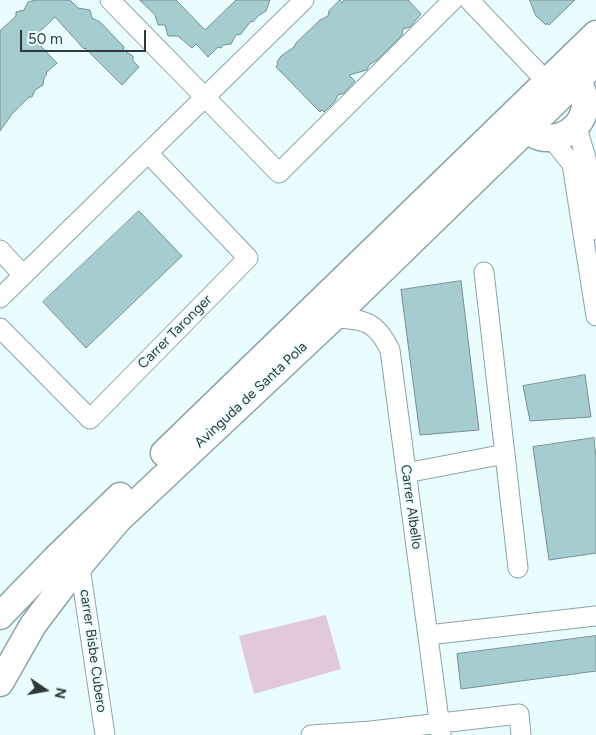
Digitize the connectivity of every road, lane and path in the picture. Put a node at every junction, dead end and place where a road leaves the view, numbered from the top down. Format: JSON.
{"nodes":[{"id":1,"x":110,"y":0,"type":"edge"},
{"id":2,"x":304,"y":0,"type":"edge"},
{"id":3,"x":453,"y":0,"type":"edge"},
{"id":4,"x":469,"y":0,"type":"edge"},
{"id":5,"x":596,"y":34,"type":"edge"},
{"id":6,"x":596,"y":62,"type":"edge"},
{"id":7,"x":578,"y":80,"type":"junction"},
{"id":8,"x":546,"y":81,"type":"junction"},
{"id":9,"x":204,"y":97,"type":"junction"},
{"id":10,"x":584,"y":120,"type":"edge"},
{"id":11,"x":540,"y":134,"type":"junction"},
{"id":12,"x":148,"y":153,"type":"junction"},
{"id":13,"x":596,"y":230,"type":"edge"},
{"id":14,"x":0,"y":250,"type":"edge"},
{"id":15,"x":484,"y":272,"type":"dead end"},
{"id":16,"x":23,"y":275,"type":"junction"},
{"id":17,"x":0,"y":298,"type":"edge"},
{"id":18,"x":596,"y":316,"type":"edge"},
{"id":19,"x":333,"y":318,"type":"junction"},
{"id":20,"x":0,"y":328,"type":"edge"},
{"id":21,"x":505,"y":454,"type":"junction"},
{"id":22,"x":406,"y":473,"type":"junction"},
{"id":23,"x":80,"y":567,"type":"junction"},
{"id":24,"x":518,"y":568,"type":"dead end"},
{"id":25,"x":0,"y":616,"type":"edge"},
{"id":26,"x":596,"y":616,"type":"edge"},
{"id":27,"x":428,"y":635,"type":"junction"},
{"id":28,"x":0,"y":683,"type":"edge"},
{"id":29,"x":441,"y":729,"type":"edge"},
{"id":30,"x":371,"y":733,"type":"edge"},
{"id":31,"x":105,"y":735,"type":"edge"},
{"id":32,"x":311,"y":735,"type":"edge"},
{"id":33,"x":521,"y":735,"type":"edge"}],
"edges":[{"from":1,"to":9,"type":"street"},
{"from":2,"to":9,"type":"street"},
{"from":3,"to":9,"type":"street"},
{"from":4,"to":8,"type":"street"},
{"from":5,"to":8,"type":"main road","name":"Avinguda de Santa Pola"},
{"from":6,"to":7,"type":"main road","name":"Avinguda de Santa Pola"},
{"from":7,"to":8,"type":"main road"},
{"from":7,"to":10,"type":"main road"},
{"from":7,"to":11,"type":"main road","name":"Avinguda de Santa Pola"},
{"from":8,"to":11,"type":"main road","name":"Avinguda de Santa Pola"},
{"from":8,"to":25,"type":"main road","name":"Avinguda de Santa Pola"},
{"from":9,"to":12,"type":"street"},
{"from":10,"to":11,"type":"main road","name":"Avinguda de Santa Pola"},
{"from":10,"to":13,"type":"street"},
{"from":11,"to":18,"type":"street"},
{"from":11,"to":19,"type":"main road","name":"Avinguda de Santa Pola"},
{"from":12,"to":16,"type":"street"},
{"from":12,"to":20,"type":"street","name":"Carrer Taronger"},
{"from":14,"to":16,"type":"street"},
{"from":15,"to":21,"type":"street"},
{"from":16,"to":17,"type":"street"},
{"from":19,"to":22,"type":"street","name":"Carrer Albello"},
{"from":19,"to":23,"type":"main road","name":"Avinguda de Santa Pola"},
{"from":21,"to":22,"type":"street"},
{"from":21,"to":24,"type":"street"},
{"from":22,"to":27,"type":"street","name":"Carrer Albello"},
{"from":23,"to":28,"type":"main road","name":"Avinguda de Santa Pola"},
{"from":23,"to":31,"type":"street","name":"carrer Bisbe Cubero"},
{"from":26,"to":27,"type":"street"},
{"from":27,"to":29,"type":"street","name":"Carrer Albello"},
{"from":29,"to":30,"type":"street"},
{"from":29,"to":33,"type":"street"},
{"from":30,"to":32,"type":"street"}]}
